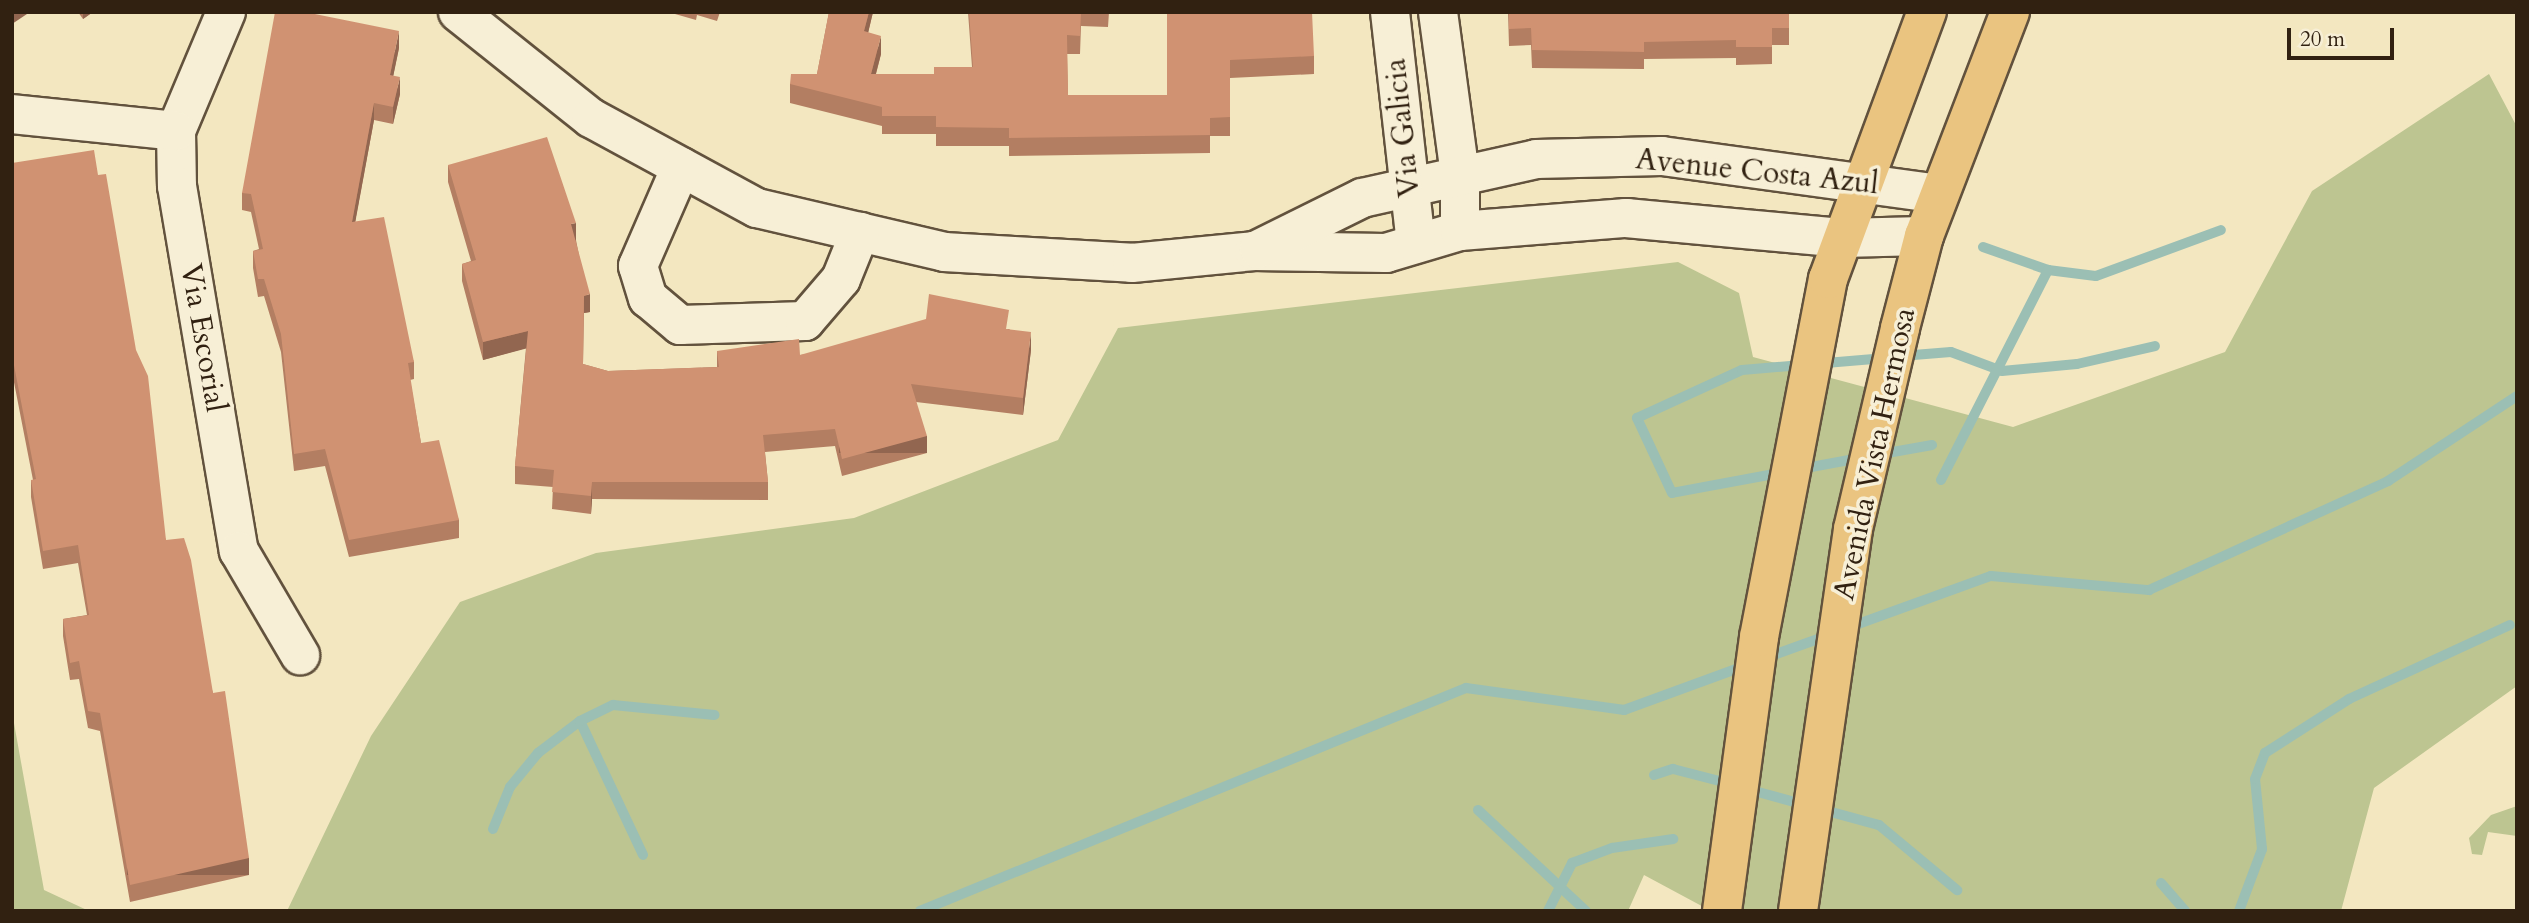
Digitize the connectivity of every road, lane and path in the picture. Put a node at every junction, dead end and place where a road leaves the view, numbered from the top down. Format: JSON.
{"nodes":[{"id":1,"x":226,"y":12,"type":"edge"},
{"id":2,"x":458,"y":12,"type":"edge"},
{"id":3,"x":1390,"y":12,"type":"edge"},
{"id":4,"x":1438,"y":12,"type":"edge"},
{"id":5,"x":1927,"y":12,"type":"edge"},
{"id":6,"x":2010,"y":12,"type":"edge"},
{"id":7,"x":12,"y":114,"type":"edge"},
{"id":8,"x":176,"y":131,"type":"junction"},
{"id":9,"x":681,"y":167,"type":"junction"},
{"id":10,"x":1460,"y":175,"type":"junction"},
{"id":11,"x":1862,"y":183,"type":"junction"},
{"id":12,"x":1409,"y":185,"type":"junction"},
{"id":13,"x":1939,"y":194,"type":"junction"},
{"id":14,"x":1460,"y":230,"type":"junction"},
{"id":15,"x":860,"y":232,"type":"junction"},
{"id":16,"x":1924,"y":236,"type":"junction"},
{"id":17,"x":1841,"y":238,"type":"junction"},
{"id":18,"x":1416,"y":244,"type":"junction"},
{"id":19,"x":1254,"y":251,"type":"junction"},
{"id":20,"x":300,"y":655,"type":"dead end"},
{"id":21,"x":1722,"y":911,"type":"edge"},
{"id":22,"x":1798,"y":911,"type":"edge"}],
"edges":[{"from":1,"to":8,"type":"street","name":"Via Escorial"},
{"from":2,"to":9,"type":"street","name":"Avenue Costa Azul"},
{"from":3,"to":12,"type":"street","name":"Via Galicia"},
{"from":4,"to":10,"type":"street","name":"Via Galicia"},
{"from":5,"to":11,"type":"main road"},
{"from":6,"to":13,"type":"main road","name":"Avenida Vista Hermosa"},
{"from":7,"to":8,"type":"street"},
{"from":8,"to":20,"type":"street","name":"Via Escorial"},
{"from":9,"to":15,"type":"street","name":"Avenue Costa Azul"},
{"from":9,"to":15,"type":"street"},
{"from":10,"to":11,"type":"street","name":"Avenue Costa Azul"},
{"from":10,"to":12,"type":"street","name":"Avenue Costa Azul"},
{"from":10,"to":14,"type":"street","name":"Via Galicia"},
{"from":11,"to":13,"type":"street","name":"Avenue Costa Azul"},
{"from":11,"to":17,"type":"main road"},
{"from":12,"to":18,"type":"street","name":"Via Galicia"},
{"from":12,"to":19,"type":"street","name":"Avenue Costa Azul"},
{"from":13,"to":16,"type":"main road","name":"Avenida Vista Hermosa"},
{"from":14,"to":17,"type":"street","name":"Avenue Costa Azul"},
{"from":14,"to":18,"type":"street","name":"Avenue Costa Azul"},
{"from":15,"to":19,"type":"street","name":"Avenue Costa Azul"},
{"from":16,"to":17,"type":"street","name":"Avenue Costa Azul"},
{"from":16,"to":22,"type":"main road","name":"Avenida Vista Hermosa"},
{"from":17,"to":21,"type":"main road"},
{"from":18,"to":19,"type":"street","name":"Avenue Costa Azul"}]}
